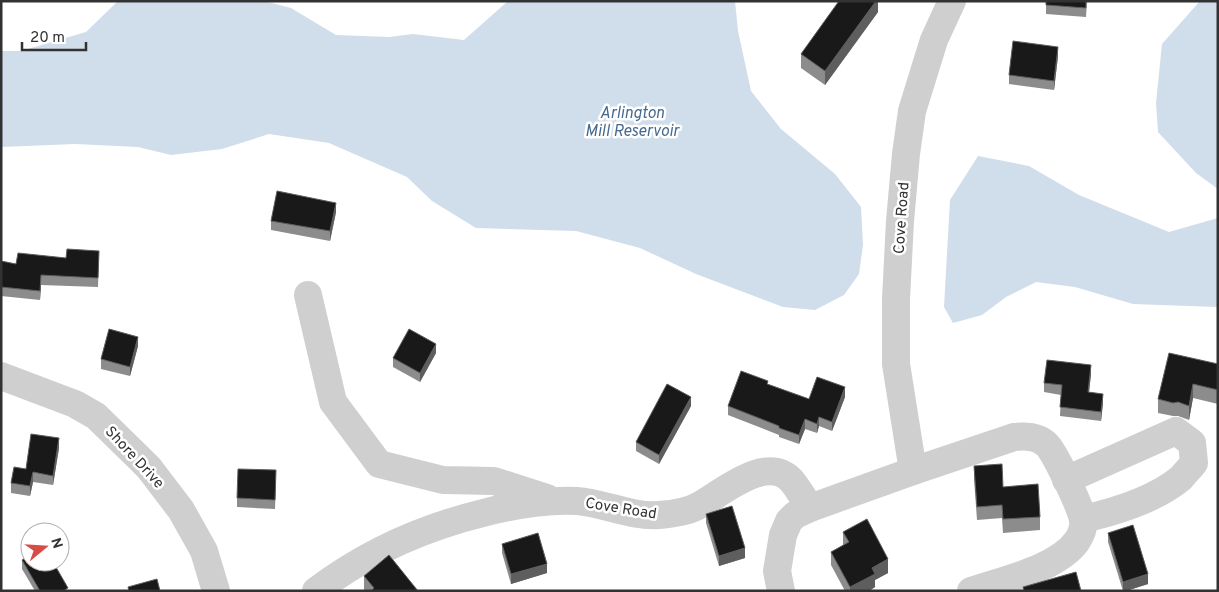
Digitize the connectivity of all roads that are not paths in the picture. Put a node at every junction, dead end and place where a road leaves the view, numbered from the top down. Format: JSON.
{"nodes":[{"id":1,"x":952,"y":1,"type":"edge"},
{"id":2,"x":308,"y":295,"type":"dead end"},
{"id":3,"x":1,"y":376,"type":"edge"},
{"id":4,"x":913,"y":471,"type":"junction"},
{"id":5,"x":1066,"y":480,"type":"junction"},
{"id":6,"x":554,"y":500,"type":"junction"},
{"id":7,"x":810,"y":508,"type":"junction"},
{"id":8,"x":1083,"y":519,"type":"junction"},
{"id":9,"x":216,"y":591,"type":"edge"},
{"id":10,"x":316,"y":591,"type":"edge"},
{"id":11,"x":782,"y":591,"type":"edge"},
{"id":12,"x":971,"y":591,"type":"edge"}],
"edges":[{"from":1,"to":4,"type":"street","name":"Cove Road"},
{"from":2,"to":6,"type":"street"},
{"from":3,"to":9,"type":"street","name":"Shore Drive"},
{"from":4,"to":5,"type":"street"},
{"from":4,"to":7,"type":"street"},
{"from":5,"to":8,"type":"street"},
{"from":5,"to":8,"type":"street"},
{"from":6,"to":7,"type":"street","name":"Cove Road"},
{"from":6,"to":10,"type":"street","name":"Cove Road"},
{"from":7,"to":11,"type":"street"},
{"from":8,"to":12,"type":"street"}]}
